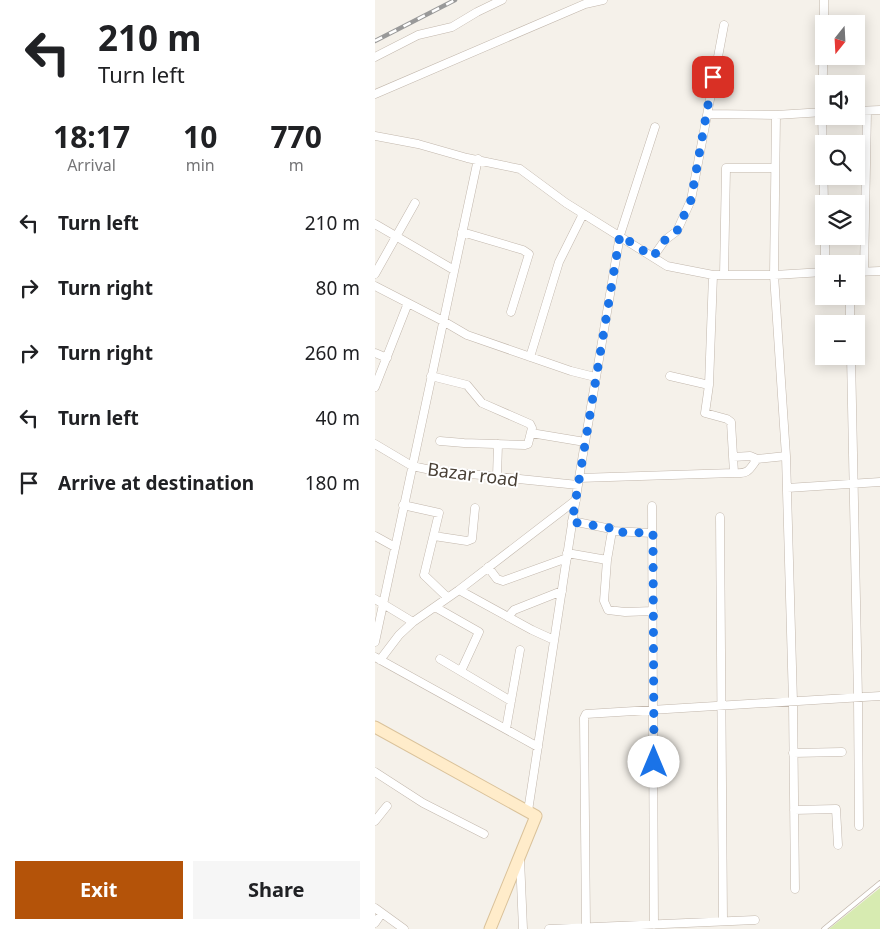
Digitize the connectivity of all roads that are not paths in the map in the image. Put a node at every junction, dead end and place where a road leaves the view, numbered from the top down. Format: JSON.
{"nodes":[{"id":1,"x":502,"y":0,"type":"edge"},
{"id":2,"x":603,"y":0,"type":"edge"},
{"id":3,"x":824,"y":0,"type":"edge"},
{"id":4,"x":824,"y":15,"type":"edge"},
{"id":5,"x":724,"y":26,"type":"dead end"},
{"id":6,"x":375,"y":57,"type":"edge"},
{"id":7,"x":375,"y":94,"type":"edge"},
{"id":8,"x":867,"y":110,"type":"joint"},
{"id":9,"x":880,"y":110,"type":"edge"},
{"id":10,"x":815,"y":112,"type":"edge"},
{"id":11,"x":708,"y":114,"type":"junction"},
{"id":12,"x":776,"y":114,"type":"junction"},
{"id":13,"x":823,"y":125,"type":"edge"},
{"id":14,"x":655,"y":127,"type":"dead end"},
{"id":15,"x":375,"y":136,"type":"edge"},
{"id":16,"x":478,"y":159,"type":"junction"},
{"id":17,"x":775,"y":168,"type":"junction"},
{"id":18,"x":824,"y":195,"type":"edge"},
{"id":19,"x":415,"y":203,"type":"dead end"},
{"id":20,"x":583,"y":214,"type":"junction"},
{"id":21,"x":375,"y":224,"type":"edge"},
{"id":22,"x":462,"y":232,"type":"junction"},
{"id":23,"x":620,"y":235,"type":"junction"},
{"id":24,"x":396,"y":236,"type":"junction"},
{"id":25,"x":861,"y":255,"type":"edge"},
{"id":26,"x":653,"y":257,"type":"junction"},
{"id":27,"x":454,"y":270,"type":"junction"},
{"id":28,"x":880,"y":271,"type":"edge"},
{"id":29,"x":865,"y":272,"type":"edge"},
{"id":30,"x":815,"y":273,"type":"edge"},
{"id":31,"x":375,"y":274,"type":"edge"},
{"id":32,"x":713,"y":275,"type":"junction"},
{"id":33,"x":724,"y":275,"type":"junction"},
{"id":34,"x":774,"y":275,"type":"junction"},
{"id":35,"x":375,"y":286,"type":"edge"},
{"id":36,"x":408,"y":303,"type":"junction"},
{"id":37,"x":511,"y":312,"type":"dead end"},
{"id":38,"x":443,"y":321,"type":"junction"},
{"id":39,"x":375,"y":353,"type":"edge"},
{"id":40,"x":530,"y":357,"type":"junction"},
{"id":41,"x":387,"y":358,"type":"junction"},
{"id":42,"x":851,"y":365,"type":"edge"},
{"id":43,"x":431,"y":376,"type":"junction"},
{"id":44,"x":670,"y":376,"type":"dead end"},
{"id":45,"x":595,"y":377,"type":"junction"},
{"id":46,"x":709,"y":386,"type":"junction"},
{"id":47,"x":375,"y":387,"type":"edge"},
{"id":48,"x":531,"y":433,"type":"junction"},
{"id":49,"x":440,"y":440,"type":"dead end"},
{"id":50,"x":585,"y":442,"type":"junction"},
{"id":51,"x":375,"y":444,"type":"edge"},
{"id":52,"x":498,"y":444,"type":"junction"},
{"id":53,"x":787,"y":456,"type":"junction"},
{"id":54,"x":733,"y":457,"type":"junction"},
{"id":55,"x":757,"y":459,"type":"junction"},
{"id":56,"x":412,"y":466,"type":"junction"},
{"id":57,"x":734,"y":474,"type":"junction"},
{"id":58,"x":497,"y":477,"type":"junction"},
{"id":59,"x":578,"y":482,"type":"junction"},
{"id":60,"x":880,"y":482,"type":"edge"},
{"id":61,"x":854,"y":484,"type":"junction"},
{"id":62,"x":787,"y":488,"type":"junction"},
{"id":63,"x":575,"y":500,"type":"junction"},
{"id":64,"x":403,"y":505,"type":"junction"},
{"id":65,"x":652,"y":506,"type":"dead end"},
{"id":66,"x":475,"y":508,"type":"dead end"},
{"id":67,"x":720,"y":517,"type":"dead end"},
{"id":68,"x":572,"y":522,"type":"junction"},
{"id":69,"x":612,"y":532,"type":"junction"},
{"id":70,"x":653,"y":533,"type":"junction"},
{"id":71,"x":375,"y":536,"type":"edge"},
{"id":72,"x":434,"y":536,"type":"junction"},
{"id":73,"x":395,"y":547,"type":"junction"},
{"id":74,"x":567,"y":555,"type":"junction"},
{"id":75,"x":607,"y":560,"type":"junction"},
{"id":76,"x":488,"y":567,"type":"junction"},
{"id":77,"x":459,"y":590,"type":"junction"},
{"id":78,"x":561,"y":591,"type":"junction"},
{"id":79,"x":447,"y":597,"type":"junction"},
{"id":80,"x":375,"y":599,"type":"edge"},
{"id":81,"x":383,"y":604,"type":"junction"},
{"id":82,"x":435,"y":607,"type":"junction"},
{"id":83,"x":653,"y":611,"type":"junction"},
{"id":84,"x":508,"y":617,"type":"junction"},
{"id":85,"x":413,"y":622,"type":"junction"},
{"id":86,"x":554,"y":640,"type":"junction"},
{"id":87,"x":375,"y":642,"type":"edge"},
{"id":88,"x":520,"y":650,"type":"dead end"},
{"id":89,"x":377,"y":659,"type":"edge"},
{"id":90,"x":440,"y":659,"type":"dead end"},
{"id":91,"x":461,"y":671,"type":"junction"},
{"id":92,"x":880,"y":696,"type":"edge"},
{"id":93,"x":858,"y":698,"type":"junction"},
{"id":94,"x":511,"y":701,"type":"junction"},
{"id":95,"x":793,"y":702,"type":"junction"},
{"id":96,"x":722,"y":706,"type":"junction"},
{"id":97,"x":654,"y":711,"type":"junction"},
{"id":98,"x":375,"y":727,"type":"edge"},
{"id":99,"x":506,"y":729,"type":"junction"},
{"id":100,"x":538,"y":746,"type":"junction"},
{"id":101,"x":841,"y":752,"type":"dead end"},
{"id":102,"x":793,"y":753,"type":"junction"},
{"id":103,"x":375,"y":772,"type":"edge"},
{"id":104,"x":387,"y":806,"type":"dead end"},
{"id":105,"x":794,"y":810,"type":"junction"},
{"id":106,"x":528,"y":811,"type":"junction"},
{"id":107,"x":375,"y":821,"type":"edge"},
{"id":108,"x":859,"y":826,"type":"dead end"},
{"id":109,"x":483,"y":834,"type":"dead end"},
{"id":110,"x":838,"y":845,"type":"dead end"},
{"id":111,"x":520,"y":855,"type":"junction"},
{"id":112,"x":880,"y":883,"type":"edge"},
{"id":113,"x":795,"y":889,"type":"dead end"},
{"id":114,"x":375,"y":908,"type":"edge"},
{"id":115,"x":382,"y":913,"type":"junction"},
{"id":116,"x":755,"y":920,"type":"dead end"},
{"id":117,"x":723,"y":921,"type":"junction"},
{"id":118,"x":375,"y":923,"type":"edge"},
{"id":119,"x":654,"y":927,"type":"edge"},
{"id":120,"x":587,"y":928,"type":"edge"},
{"id":121,"x":404,"y":929,"type":"edge"},
{"id":122,"x":490,"y":929,"type":"edge"},
{"id":123,"x":523,"y":929,"type":"edge"},
{"id":124,"x":549,"y":929,"type":"edge"},
{"id":125,"x":824,"y":929,"type":"edge"}],
"edges":[{"from":1,"to":6,"type":"street"},
{"from":2,"to":7,"type":"street"},
{"from":3,"to":4,"type":"street"},
{"from":5,"to":11,"type":"street"},
{"from":8,"to":9,"type":"street"},
{"from":8,"to":25,"type":"street"},
{"from":10,"to":12,"type":"street"},
{"from":11,"to":12,"type":"street"},
{"from":11,"to":26,"type":"street"},
{"from":12,"to":17,"type":"street"},
{"from":13,"to":18,"type":"street"},
{"from":14,"to":23,"type":"street"},
{"from":15,"to":16,"type":"street"},
{"from":16,"to":20,"type":"street"},
{"from":16,"to":22,"type":"street"},
{"from":17,"to":33,"type":"street"},
{"from":17,"to":34,"type":"street"},
{"from":19,"to":24,"type":"street"},
{"from":20,"to":23,"type":"street"},
{"from":20,"to":40,"type":"street"},
{"from":21,"to":24,"type":"street"},
{"from":22,"to":27,"type":"street"},
{"from":22,"to":37,"type":"street"},
{"from":23,"to":26,"type":"street"},
{"from":23,"to":45,"type":"street"},
{"from":24,"to":27,"type":"street"},
{"from":24,"to":31,"type":"street"},
{"from":26,"to":32,"type":"street"},
{"from":27,"to":38,"type":"street"},
{"from":28,"to":29,"type":"street"},
{"from":30,"to":34,"type":"street"},
{"from":32,"to":33,"type":"street"},
{"from":32,"to":46,"type":"street"},
{"from":33,"to":34,"type":"street"},
{"from":34,"to":53,"type":"street"},
{"from":35,"to":36,"type":"street"},
{"from":36,"to":38,"type":"street"},
{"from":36,"to":41,"type":"street"},
{"from":38,"to":40,"type":"street"},
{"from":38,"to":43,"type":"street"},
{"from":39,"to":41,"type":"street"},
{"from":40,"to":45,"type":"street"},
{"from":41,"to":47,"type":"street"},
{"from":42,"to":61,"type":"street"},
{"from":43,"to":48,"type":"street"},
{"from":43,"to":56,"type":"street"},
{"from":44,"to":46,"type":"street"},
{"from":45,"to":50,"type":"street"},
{"from":46,"to":54,"type":"street"},
{"from":48,"to":50,"type":"street"},
{"from":48,"to":52,"type":"street"},
{"from":49,"to":52,"type":"street"},
{"from":50,"to":59,"type":"street"},
{"from":51,"to":56,"type":"street","name":"Bazar road"},
{"from":52,"to":58,"type":"street"},
{"from":53,"to":55,"type":"street"},
{"from":53,"to":62,"type":"street"},
{"from":54,"to":55,"type":"street"},
{"from":54,"to":57,"type":"street"},
{"from":55,"to":57,"type":"street"},
{"from":56,"to":58,"type":"street","name":"Bazar road"},
{"from":56,"to":64,"type":"street"},
{"from":57,"to":59,"type":"street","name":"Bazar road"},
{"from":58,"to":59,"type":"street","name":"Bazar road"},
{"from":59,"to":63,"type":"street"},
{"from":60,"to":61,"type":"street"},
{"from":61,"to":62,"type":"street"},
{"from":61,"to":93,"type":"street"},
{"from":62,"to":95,"type":"street"},
{"from":63,"to":68,"type":"street"},
{"from":63,"to":76,"type":"street"},
{"from":64,"to":72,"type":"street"},
{"from":64,"to":73,"type":"street"},
{"from":65,"to":70,"type":"street"},
{"from":66,"to":72,"type":"street"},
{"from":67,"to":96,"type":"street"},
{"from":68,"to":69,"type":"street"},
{"from":68,"to":74,"type":"street"},
{"from":69,"to":70,"type":"street"},
{"from":69,"to":75,"type":"street"},
{"from":70,"to":83,"type":"street"},
{"from":71,"to":73,"type":"street"},
{"from":72,"to":79,"type":"street"},
{"from":73,"to":81,"type":"street"},
{"from":74,"to":75,"type":"street"},
{"from":74,"to":76,"type":"street"},
{"from":74,"to":78,"type":"street"},
{"from":75,"to":83,"type":"street"},
{"from":76,"to":77,"type":"street"},
{"from":77,"to":79,"type":"street"},
{"from":77,"to":84,"type":"street"},
{"from":78,"to":84,"type":"street"},
{"from":78,"to":86,"type":"street"},
{"from":79,"to":82,"type":"street"},
{"from":80,"to":81,"type":"street"},
{"from":81,"to":85,"type":"street"},
{"from":81,"to":87,"type":"street"},
{"from":82,"to":85,"type":"street"},
{"from":82,"to":91,"type":"street"},
{"from":83,"to":97,"type":"street"},
{"from":84,"to":86,"type":"street"},
{"from":85,"to":89,"type":"street"},
{"from":86,"to":100,"type":"street"},
{"from":88,"to":94,"type":"street"},
{"from":89,"to":99,"type":"street"},
{"from":90,"to":91,"type":"street"},
{"from":91,"to":94,"type":"street"},
{"from":92,"to":93,"type":"street"},
{"from":93,"to":95,"type":"street"},
{"from":93,"to":108,"type":"street"},
{"from":94,"to":99,"type":"street"},
{"from":95,"to":96,"type":"street"},
{"from":95,"to":102,"type":"street"},
{"from":96,"to":97,"type":"street"},
{"from":96,"to":117,"type":"street"},
{"from":97,"to":119,"type":"street"},
{"from":97,"to":120,"type":"street"},
{"from":98,"to":106,"type":"street"},
{"from":99,"to":100,"type":"street"},
{"from":100,"to":106,"type":"street"},
{"from":101,"to":102,"type":"street"},
{"from":102,"to":105,"type":"street"},
{"from":103,"to":109,"type":"street"},
{"from":104,"to":107,"type":"street"},
{"from":105,"to":110,"type":"street"},
{"from":105,"to":113,"type":"street"},
{"from":106,"to":111,"type":"street"},
{"from":111,"to":122,"type":"street"},
{"from":111,"to":123,"type":"street"},
{"from":112,"to":125,"type":"lane"},
{"from":114,"to":115,"type":"street"},
{"from":115,"to":118,"type":"street"},
{"from":115,"to":121,"type":"street"},
{"from":116,"to":117,"type":"street"},
{"from":117,"to":119,"type":"street"},
{"from":119,"to":120,"type":"street"},
{"from":120,"to":124,"type":"street"}]}
